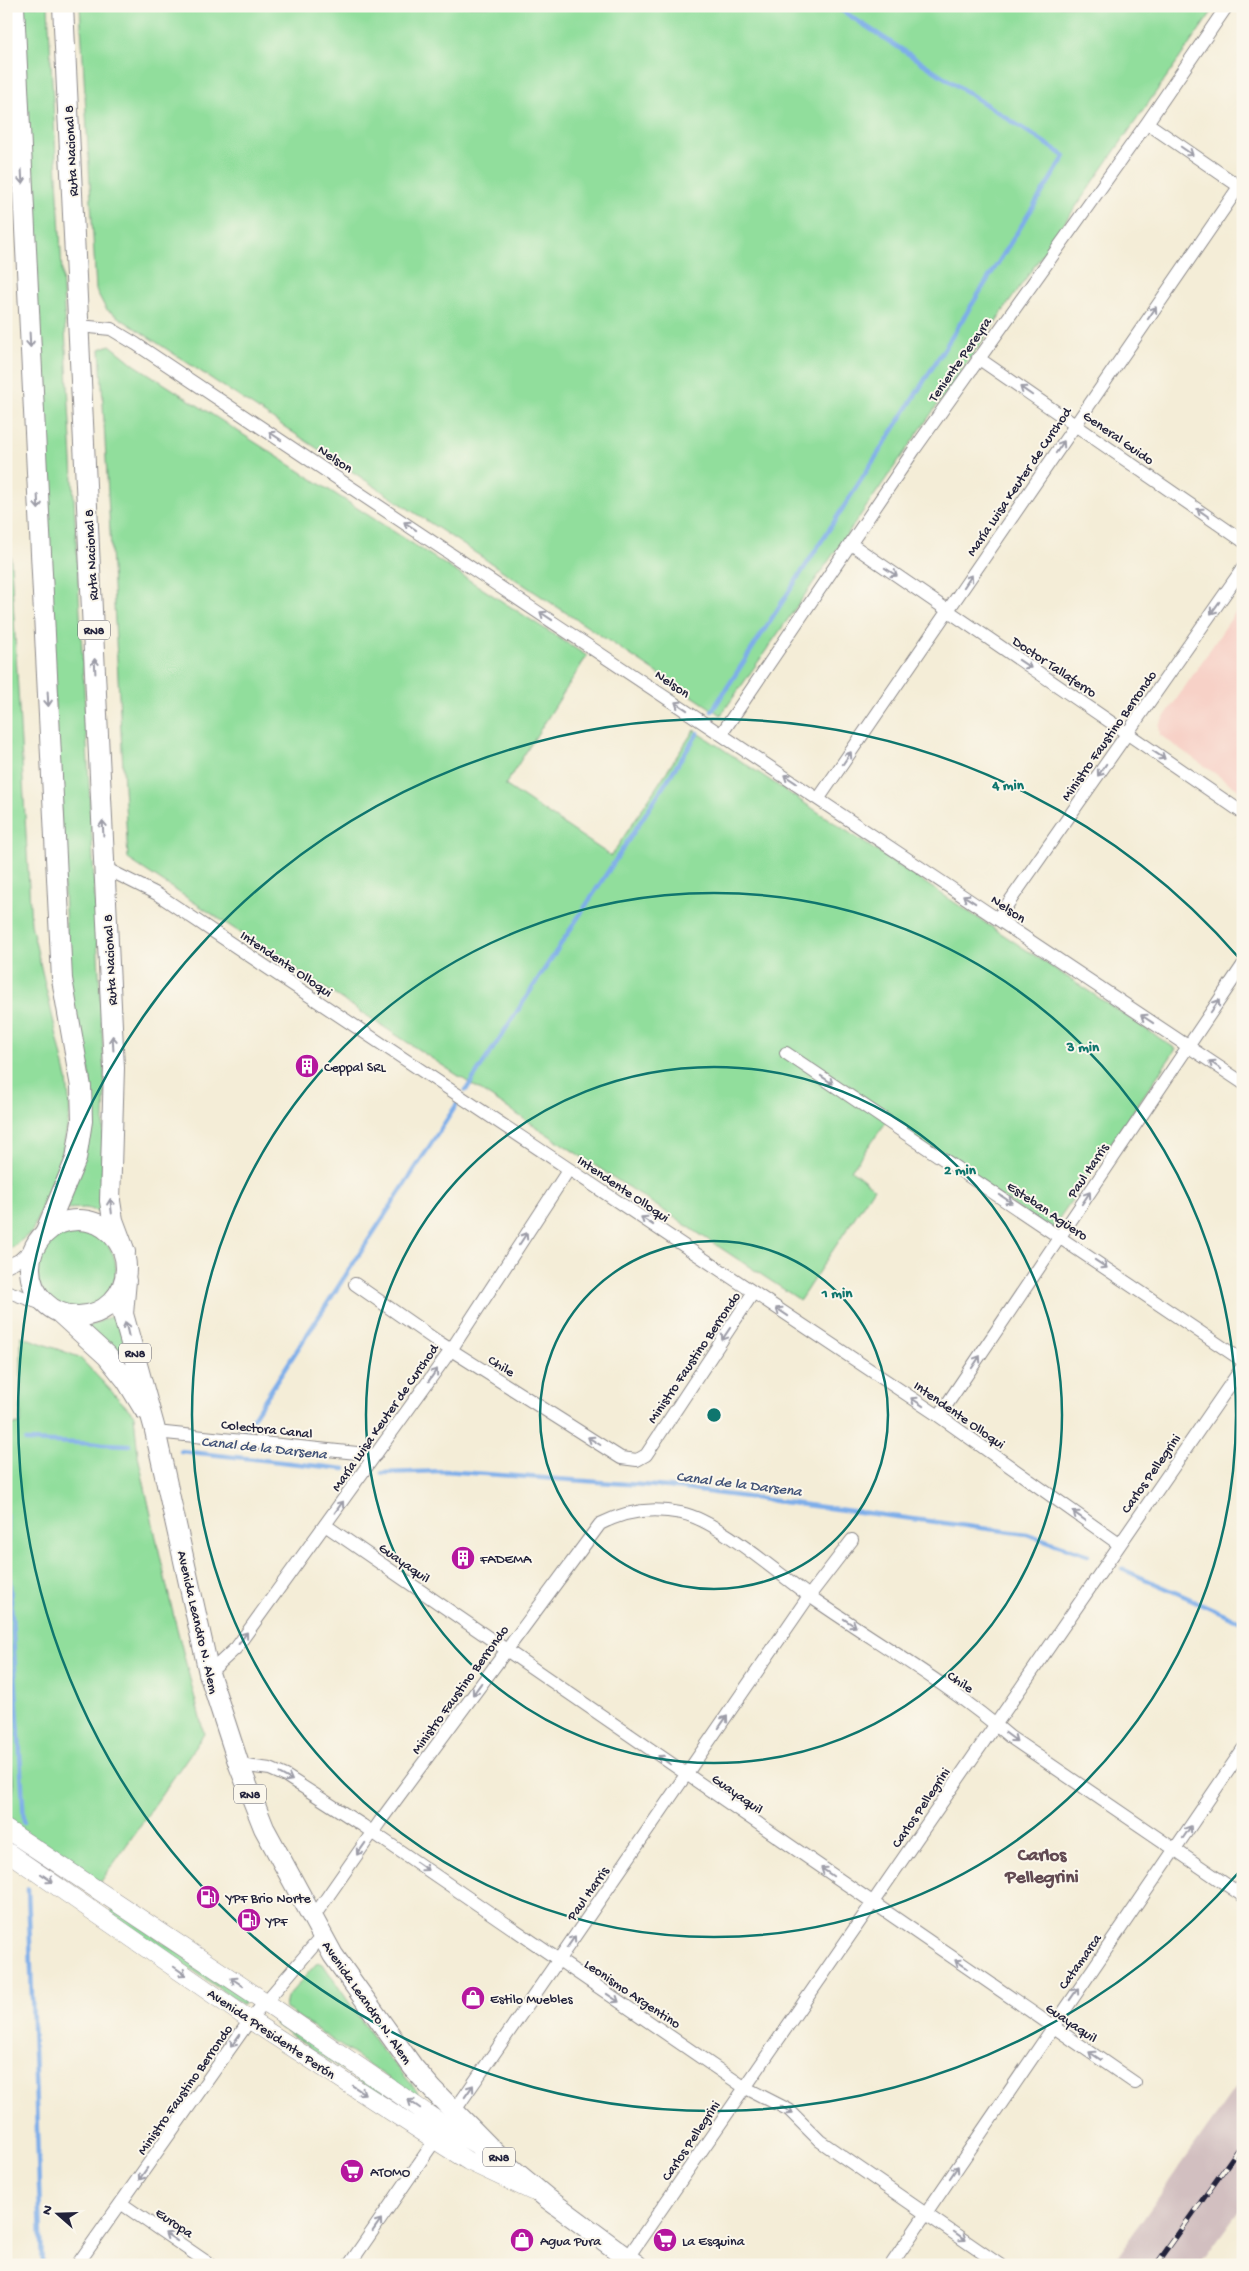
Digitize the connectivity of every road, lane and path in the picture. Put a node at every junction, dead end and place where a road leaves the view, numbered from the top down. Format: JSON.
{"nodes":[{"id":1,"x":14,"y":6,"type":"edge"},
{"id":2,"x":63,"y":6,"type":"edge"},
{"id":3,"x":1227,"y":6,"type":"edge"},
{"id":4,"x":1147,"y":123,"type":"junction"},
{"id":5,"x":1241,"y":186,"type":"edge"},
{"id":6,"x":78,"y":326,"type":"junction"},
{"id":7,"x":978,"y":358,"type":"junction"},
{"id":8,"x":1075,"y":425,"type":"junction"},
{"id":9,"x":1243,"y":541,"type":"edge"},
{"id":10,"x":851,"y":544,"type":"junction"},
{"id":11,"x":1243,"y":568,"type":"edge"},
{"id":12,"x":948,"y":611,"type":"junction"},
{"id":13,"x":722,"y":733,"type":"junction"},
{"id":14,"x":1127,"y":734,"type":"junction"},
{"id":15,"x":819,"y":798,"type":"junction"},
{"id":16,"x":1243,"y":812,"type":"edge"},
{"id":17,"x":105,"y":868,"type":"junction"},
{"id":18,"x":998,"y":918,"type":"junction"},
{"id":19,"x":1243,"y":965,"type":"edge"},
{"id":20,"x":1188,"y":1046,"type":"junction"},
{"id":21,"x":786,"y":1053,"type":"dead end"},
{"id":22,"x":1243,"y":1083,"type":"edge"},
{"id":23,"x":569,"y":1169,"type":"junction"},
{"id":24,"x":1061,"y":1236,"type":"junction"},
{"id":25,"x":41,"y":1238,"type":"junction"},
{"id":26,"x":124,"y":1252,"type":"junction"},
{"id":27,"x":6,"y":1266,"type":"edge"},
{"id":28,"x":126,"y":1280,"type":"junction"},
{"id":29,"x":356,"y":1284,"type":"dead end"},
{"id":30,"x":6,"y":1291,"type":"edge"},
{"id":31,"x":753,"y":1293,"type":"junction"},
{"id":32,"x":54,"y":1310,"type":"junction"},
{"id":33,"x":450,"y":1350,"type":"junction"},
{"id":34,"x":1243,"y":1361,"type":"edge"},
{"id":35,"x":1243,"y":1366,"type":"edge"},
{"id":36,"x":939,"y":1416,"type":"junction"},
{"id":37,"x":155,"y":1429,"type":"junction"},
{"id":38,"x":376,"y":1455,"type":"junction"},
{"id":39,"x":637,"y":1460,"type":"joint"},
{"id":40,"x":653,"y":1511,"type":"joint"},
{"id":41,"x":326,"y":1525,"type":"junction"},
{"id":42,"x":852,"y":1540,"type":"dead end"},
{"id":43,"x":1119,"y":1544,"type":"junction"},
{"id":44,"x":810,"y":1596,"type":"junction"},
{"id":45,"x":505,"y":1650,"type":"junction"},
{"id":46,"x":209,"y":1673,"type":"junction"},
{"id":47,"x":995,"y":1724,"type":"junction"},
{"id":48,"x":1243,"y":1749,"type":"edge"},
{"id":49,"x":239,"y":1765,"type":"junction"},
{"id":50,"x":686,"y":1775,"type":"junction"},
{"id":51,"x":6,"y":1829,"type":"edge"},
{"id":52,"x":373,"y":1832,"type":"junction"},
{"id":53,"x":1175,"y":1850,"type":"junction"},
{"id":54,"x":6,"y":1851,"type":"edge"},
{"id":55,"x":96,"y":1889,"type":"junction"},
{"id":56,"x":1243,"y":1896,"type":"edge"},
{"id":57,"x":872,"y":1903,"type":"junction"},
{"id":58,"x":85,"y":1905,"type":"junction"},
{"id":59,"x":312,"y":1919,"type":"junction"},
{"id":60,"x":322,"y":1936,"type":"junction"},
{"id":61,"x":558,"y":1961,"type":"junction"},
{"id":62,"x":264,"y":2001,"type":"junction"},
{"id":63,"x":250,"y":2020,"type":"junction"},
{"id":64,"x":1052,"y":2026,"type":"junction"},
{"id":65,"x":1135,"y":2083,"type":"dead end"},
{"id":66,"x":744,"y":2087,"type":"junction"},
{"id":67,"x":444,"y":2127,"type":"junction"},
{"id":68,"x":548,"y":2199,"type":"junction"},
{"id":69,"x":122,"y":2204,"type":"junction"},
{"id":70,"x":926,"y":2213,"type":"junction"},
{"id":71,"x":629,"y":2262,"type":"edge"},
{"id":72,"x":77,"y":2265,"type":"edge"},
{"id":73,"x":211,"y":2265,"type":"edge"},
{"id":74,"x":349,"y":2265,"type":"edge"},
{"id":75,"x":891,"y":2265,"type":"edge"},
{"id":76,"x":1000,"y":2265,"type":"edge"}],
"edges":[{"from":1,"to":25,"type":"main road","number":"RN8","one_way":true},
{"from":2,"to":6,"type":"main road","name":"Ruta Nacional 8","number":"RN8"},
{"from":3,"to":4,"type":"street","name":"Teniente Pereyra"},
{"from":4,"to":5,"type":"street","one_way":true},
{"from":4,"to":7,"type":"street","name":"Teniente Pereyra"},
{"from":8,"to":5,"type":"street","name":"María Luisa Keuter de Curchod","one_way":true},
{"from":13,"to":6,"type":"street","name":"Nelson","one_way":true},
{"from":17,"to":6,"type":"main road","name":"Ruta Nacional 8","number":"RN8","one_way":true},
{"from":8,"to":7,"type":"street","name":"General Guido","one_way":true},
{"from":7,"to":10,"type":"street","name":"Teniente Pereyra"},
{"from":9,"to":8,"type":"street","name":"General Guido","one_way":true},
{"from":12,"to":8,"type":"street","name":"María Luisa Keuter de Curchod","one_way":true},
{"from":10,"to":12,"type":"street","name":"Doctor Tallaferro","one_way":true},
{"from":10,"to":13,"type":"street","name":"Teniente Pereyra"},
{"from":11,"to":14,"type":"street","name":"Ministro Faustino Berrondo","one_way":true},
{"from":12,"to":14,"type":"street","name":"Doctor Tallaferro","one_way":true},
{"from":15,"to":12,"type":"street","name":"María Luisa Keuter de Curchod","one_way":true},
{"from":15,"to":13,"type":"street","name":"Nelson","one_way":true},
{"from":14,"to":16,"type":"street","name":"Doctor Tallaferro","one_way":true},
{"from":14,"to":18,"type":"street","name":"Ministro Faustino Berrondo","one_way":true},
{"from":18,"to":15,"type":"street","name":"Nelson","one_way":true},
{"from":17,"to":23,"type":"street","name":"Intendente Olloqui"},
{"from":26,"to":17,"type":"main road","name":"Ruta Nacional 8","number":"RN8","one_way":true},
{"from":20,"to":18,"type":"street","name":"Nelson","one_way":true},
{"from":20,"to":19,"type":"street","name":"Paul Harris","one_way":true},
{"from":22,"to":20,"type":"street","name":"Nelson","one_way":true},
{"from":24,"to":20,"type":"street","name":"Paul Harris","one_way":true},
{"from":21,"to":24,"type":"street","name":"Esteban Agüero","one_way":true},
{"from":31,"to":23,"type":"street","name":"Intendente Olloqui","one_way":true},
{"from":33,"to":23,"type":"street","name":"María Luisa Keuter de Curchod","one_way":true},
{"from":24,"to":34,"type":"street","name":"Esteban Agüero","one_way":true},
{"from":36,"to":24,"type":"street","name":"Paul Harris","one_way":true},
{"from":25,"to":26,"type":"main road","number":"RN8"},
{"from":25,"to":27,"type":"street"},
{"from":25,"to":32,"type":"main road","number":"RN8"},
{"from":26,"to":28,"type":"main road","number":"RN8"},
{"from":28,"to":32,"type":"main road"},
{"from":37,"to":28,"type":"main road","name":"Avenida Leandro N. Alem","number":"RN8","one_way":true},
{"from":29,"to":33,"type":"street","name":"Chile"},
{"from":30,"to":32,"type":"street"},
{"from":36,"to":31,"type":"street","name":"Intendente Olloqui","one_way":true},
{"from":31,"to":39,"type":"street","name":"Ministro Faustino Berrondo","one_way":true},
{"from":32,"to":37,"type":"main road","name":"Avenida Leandro N. Alem","number":"RN8"},
{"from":38,"to":33,"type":"street","name":"María Luisa Keuter de Curchod","one_way":true},
{"from":39,"to":33,"type":"street","name":"Chile","one_way":true},
{"from":35,"to":43,"type":"street","name":"Carlos Pellegrini"},
{"from":43,"to":36,"type":"street","name":"Intendente Olloqui","one_way":true},
{"from":37,"to":38,"type":"street","name":"Colectora Canal"},
{"from":37,"to":46,"type":"main road","name":"Avenida Leandro N. Alem","number":"RN8"},
{"from":41,"to":38,"type":"street","name":"María Luisa Keuter de Curchod","one_way":true},
{"from":40,"to":44,"type":"street","name":"Chile"},
{"from":40,"to":45,"type":"street","name":"Ministro Faustino Berrondo"},
{"from":41,"to":45,"type":"street","name":"Guayaquil"},
{"from":46,"to":41,"type":"street","name":"María Luisa Keuter de Curchod","one_way":true},
{"from":42,"to":44,"type":"street","name":"Paul Harris"},
{"from":43,"to":47,"type":"street","name":"Carlos Pellegrini"},
{"from":44,"to":47,"type":"street","name":"Chile","one_way":true},
{"from":50,"to":44,"type":"street","name":"Paul Harris","one_way":true},
{"from":50,"to":45,"type":"street","name":"Guayaquil","one_way":true},
{"from":45,"to":52,"type":"street","name":"Ministro Faustino Berrondo","one_way":true},
{"from":46,"to":49,"type":"main road","name":"Avenida Leandro N. Alem","number":"RN8"},
{"from":47,"to":53,"type":"street","name":"Chile","one_way":true},
{"from":47,"to":57,"type":"street","name":"Carlos Pellegrini"},
{"from":53,"to":48,"type":"street","name":"Catamarca","one_way":true},
{"from":49,"to":52,"type":"street","name":"Leonismo Argentino","one_way":true},
{"from":49,"to":59,"type":"main road","name":"Avenida Leandro N. Alem","number":"RN8"},
{"from":57,"to":50,"type":"street","name":"Guayaquil","one_way":true},
{"from":61,"to":50,"type":"street","name":"Paul Harris","one_way":true},
{"from":51,"to":55,"type":"main road","name":"Avenida Presidente Perón"},
{"from":52,"to":59,"type":"street","name":"Ministro Faustino Berrondo","one_way":true},
{"from":52,"to":61,"type":"street","name":"Leonismo Argentino","one_way":true},
{"from":53,"to":56,"type":"street","name":"Chile"},
{"from":64,"to":53,"type":"street","name":"Catamarca","one_way":true},
{"from":54,"to":58,"type":"main road","name":"Avenida Presidente Perón","one_way":true},
{"from":55,"to":58,"type":"main road"},
{"from":62,"to":55,"type":"main road","name":"Avenida Presidente Perón","one_way":true},
{"from":64,"to":57,"type":"street","name":"Guayaquil","one_way":true},
{"from":57,"to":66,"type":"street","name":"Carlos Pellegrini"},
{"from":58,"to":63,"type":"main road","name":"Avenida Presidente Perón","one_way":true},
{"from":59,"to":60,"type":"main road","name":"Avenida Leandro N. Alem","number":"RN8"},
{"from":60,"to":62,"type":"street","name":"Ministro Faustino Berrondo"},
{"from":60,"to":67,"type":"main road","name":"Avenida Leandro N. Alem","number":"RN8"},
{"from":61,"to":66,"type":"street","name":"Leonismo Argentino","one_way":true},
{"from":67,"to":61,"type":"street","name":"Paul Harris","one_way":true},
{"from":62,"to":63,"type":"street","name":"Ministro Faustino Berrondo"},
{"from":67,"to":62,"type":"main road","name":"Avenida Presidente Perón","one_way":true},
{"from":63,"to":67,"type":"main road","name":"Avenida Presidente Perón","one_way":true},
{"from":63,"to":69,"type":"street","name":"Ministro Faustino Berrondo","one_way":true},
{"from":65,"to":64,"type":"street","name":"Guayaquil","one_way":true},
{"from":70,"to":64,"type":"street","name":"Catamarca","one_way":true},
{"from":66,"to":70,"type":"street","name":"Leonismo Argentino","one_way":true},
{"from":66,"to":71,"type":"street","name":"Carlos Pellegrini"},
{"from":67,"to":68,"type":"main road","name":"Avenida Presidente Perón","number":"RN8"},
{"from":67,"to":68,"type":"main road","name":"Avenida Presidente Perón"},
{"from":74,"to":67,"type":"street","name":"Paul Harris","one_way":true},
{"from":68,"to":71,"type":"main road","name":"Avenida Presidente Perón"},
{"from":69,"to":72,"type":"street","name":"Ministro Faustino Berrondo"},
{"from":73,"to":69,"type":"street","name":"Europa","one_way":true},
{"from":70,"to":75,"type":"street","name":"Catamarca"},
{"from":70,"to":76,"type":"street","name":"Leonismo Argentino","one_way":true}]}
